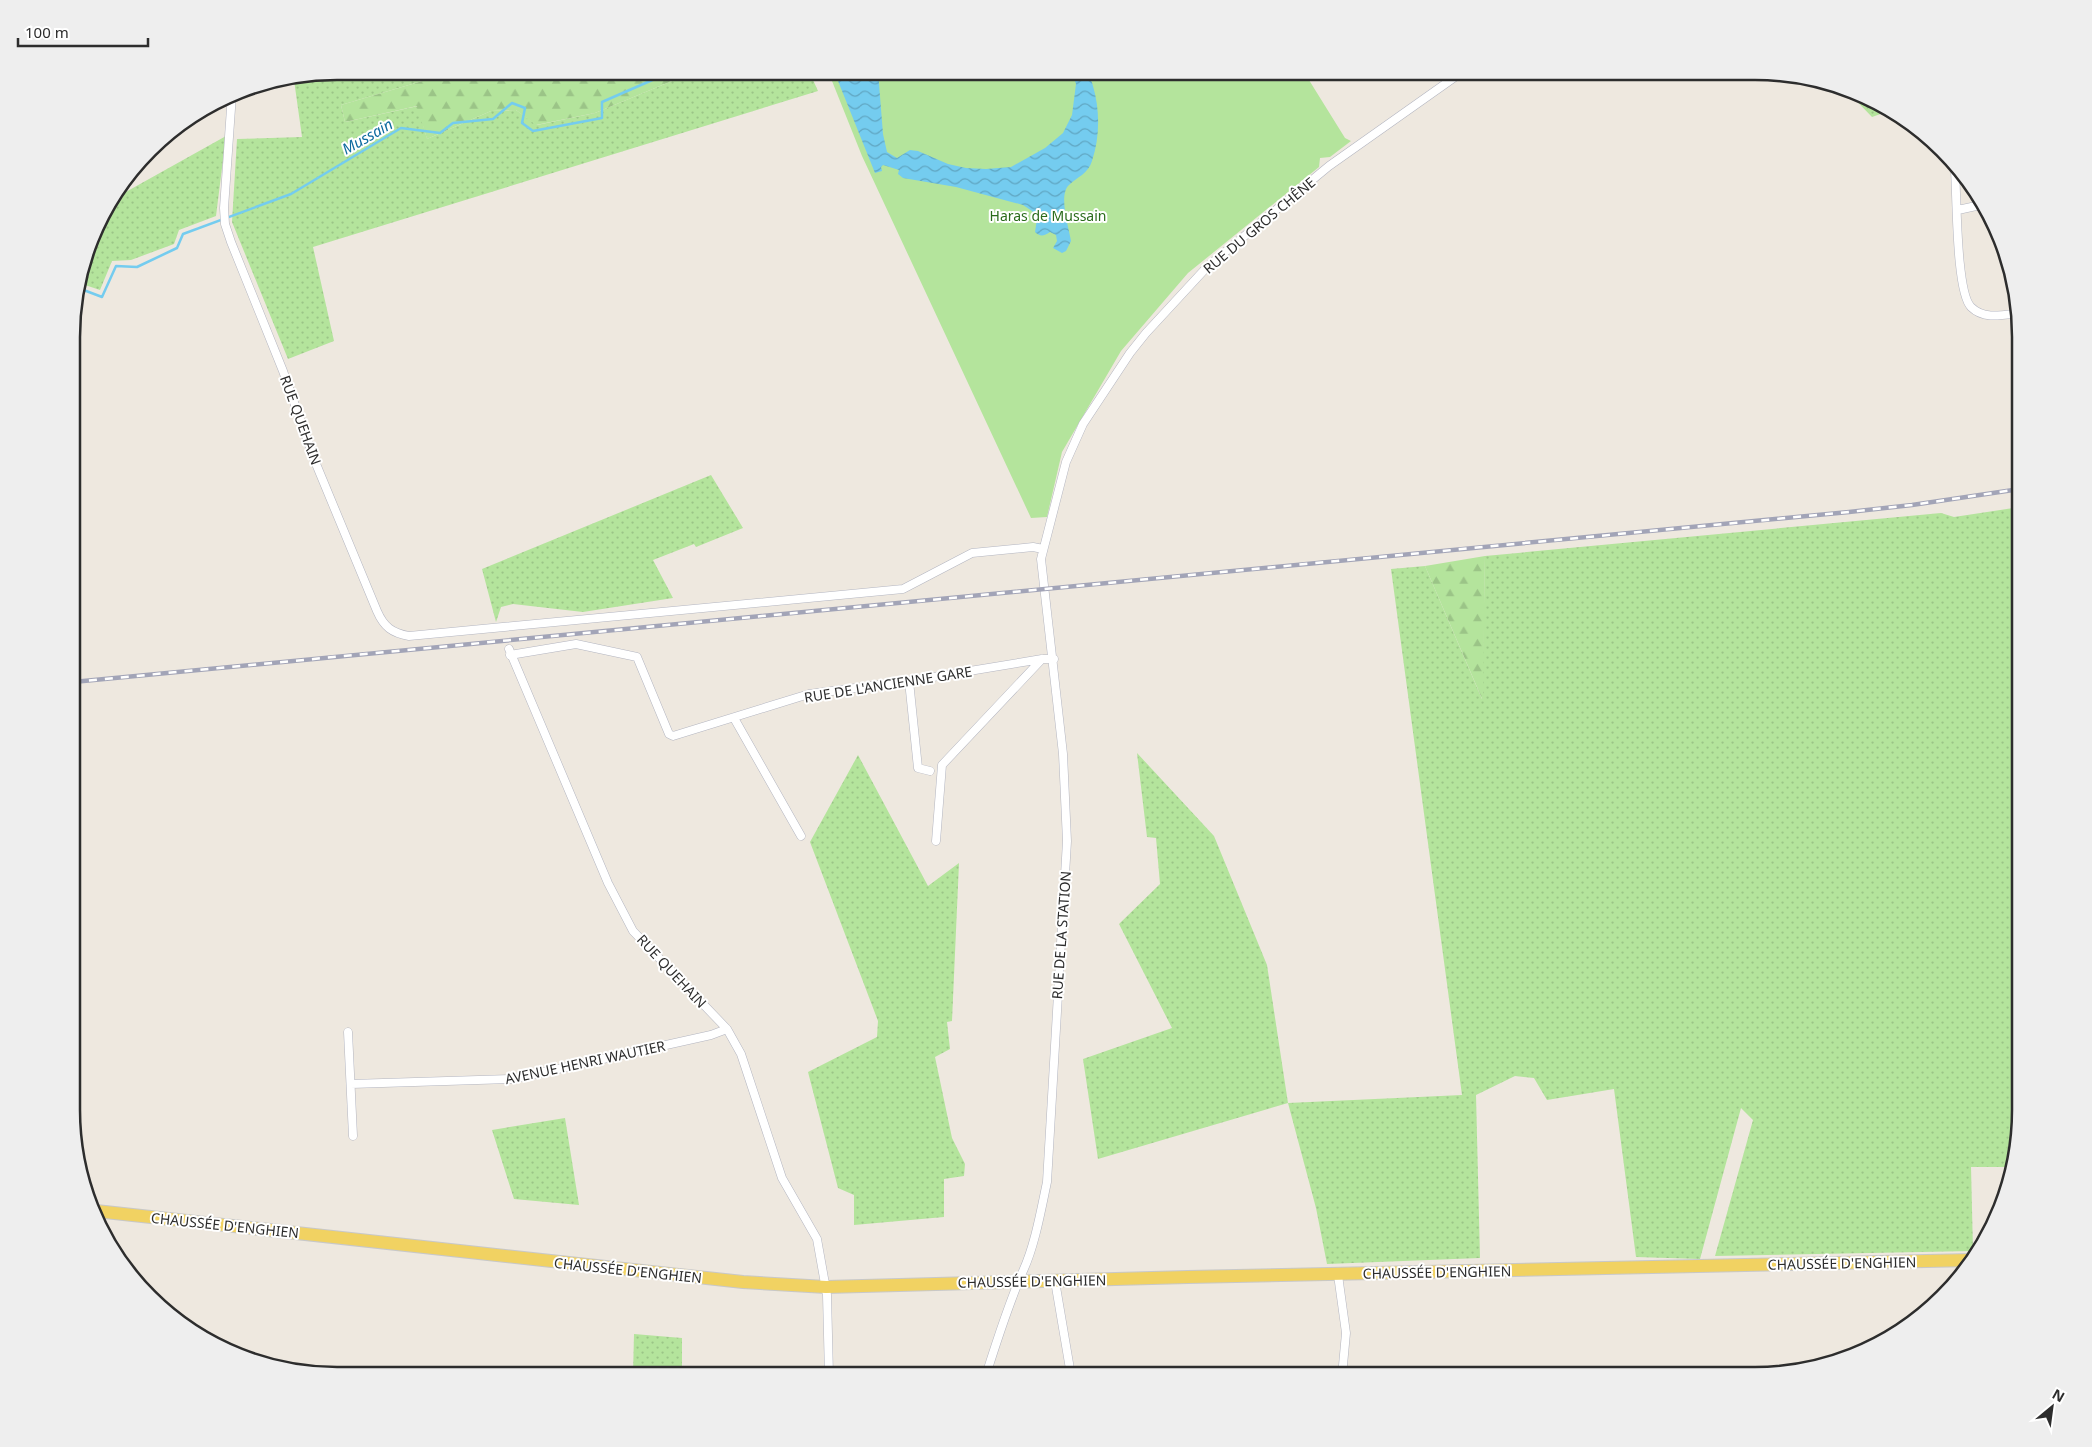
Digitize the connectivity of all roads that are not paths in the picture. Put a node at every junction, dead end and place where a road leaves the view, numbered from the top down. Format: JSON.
{"nodes":[{"id":1,"x":1451,"y":80,"type":"edge"},
{"id":2,"x":231,"y":104,"type":"edge"},
{"id":3,"x":1955,"y":177,"type":"edge"},
{"id":4,"x":1976,"y":206,"type":"edge"},
{"id":5,"x":1958,"y":210,"type":"junction"},
{"id":6,"x":2011,"y":314,"type":"edge"},
{"id":7,"x":1043,"y":548,"type":"junction"},
{"id":8,"x":1044,"y":584,"type":"joint"},
{"id":9,"x":510,"y":652,"type":"joint"},
{"id":10,"x":1042,"y":659,"type":"junction"},
{"id":11,"x":1054,"y":659,"type":"junction"},
{"id":12,"x":909,"y":681,"type":"junction"},
{"id":13,"x":734,"y":718,"type":"junction"},
{"id":14,"x":930,"y":771,"type":"dead end"},
{"id":15,"x":801,"y":836,"type":"dead end"},
{"id":16,"x":936,"y":841,"type":"dead end"},
{"id":17,"x":726,"y":1029,"type":"junction"},
{"id":18,"x":348,"y":1032,"type":"dead end"},
{"id":19,"x":351,"y":1084,"type":"junction"},
{"id":20,"x":353,"y":1136,"type":"dead end"},
{"id":21,"x":102,"y":1212,"type":"edge"},
{"id":22,"x":1963,"y":1260,"type":"edge"},
{"id":23,"x":1338,"y":1275,"type":"junction"},
{"id":24,"x":1055,"y":1281,"type":"junction"},
{"id":25,"x":1017,"y":1282,"type":"junction"},
{"id":26,"x":826,"y":1287,"type":"junction"},
{"id":27,"x":829,"y":1367,"type":"edge"},
{"id":28,"x":989,"y":1367,"type":"edge"},
{"id":29,"x":1069,"y":1367,"type":"edge"},
{"id":30,"x":1343,"y":1367,"type":"edge"}],
"edges":[{"from":1,"to":7,"type":"street","name":"RUE DU GROS CHÊNE"},
{"from":2,"to":7,"type":"street","name":"RUE QUEHAIN"},
{"from":3,"to":5,"type":"street"},
{"from":4,"to":5,"type":"street"},
{"from":5,"to":6,"type":"street"},
{"from":7,"to":8,"type":"street","name":"RUE DU GROS CHÊNE"},
{"from":8,"to":11,"type":"street","name":"RUE DE LA STATION"},
{"from":9,"to":13,"type":"street","name":"RUE DE L'ANCIENNE GARE"},
{"from":9,"to":17,"type":"street","name":"RUE QUEHAIN"},
{"from":10,"to":11,"type":"street","name":"RUE DE L'ANCIENNE GARE"},
{"from":10,"to":12,"type":"street","name":"RUE DE L'ANCIENNE GARE"},
{"from":10,"to":16,"type":"street"},
{"from":11,"to":25,"type":"street","name":"RUE DE LA STATION"},
{"from":12,"to":13,"type":"street","name":"RUE DE L'ANCIENNE GARE"},
{"from":12,"to":14,"type":"street"},
{"from":13,"to":15,"type":"street"},
{"from":17,"to":19,"type":"street","name":"AVENUE HENRI WAUTIER"},
{"from":17,"to":26,"type":"street","name":"RUE QUEHAIN"},
{"from":18,"to":19,"type":"street"},
{"from":19,"to":20,"type":"street"},
{"from":21,"to":26,"type":"main road","name":"CHAUSSÉE D'ENGHIEN"},
{"from":22,"to":23,"type":"main road","name":"CHAUSSÉE D'ENGHIEN"},
{"from":23,"to":24,"type":"main road","name":"CHAUSSÉE D'ENGHIEN"},
{"from":23,"to":30,"type":"street"},
{"from":24,"to":25,"type":"main road","name":"CHAUSSÉE D'ENGHIEN"},
{"from":24,"to":29,"type":"street"},
{"from":25,"to":26,"type":"main road","name":"CHAUSSÉE D'ENGHIEN"},
{"from":25,"to":28,"type":"street","name":"RUE DE LA STATION"},
{"from":26,"to":27,"type":"street","name":"RUE QUEHAIN"}]}
